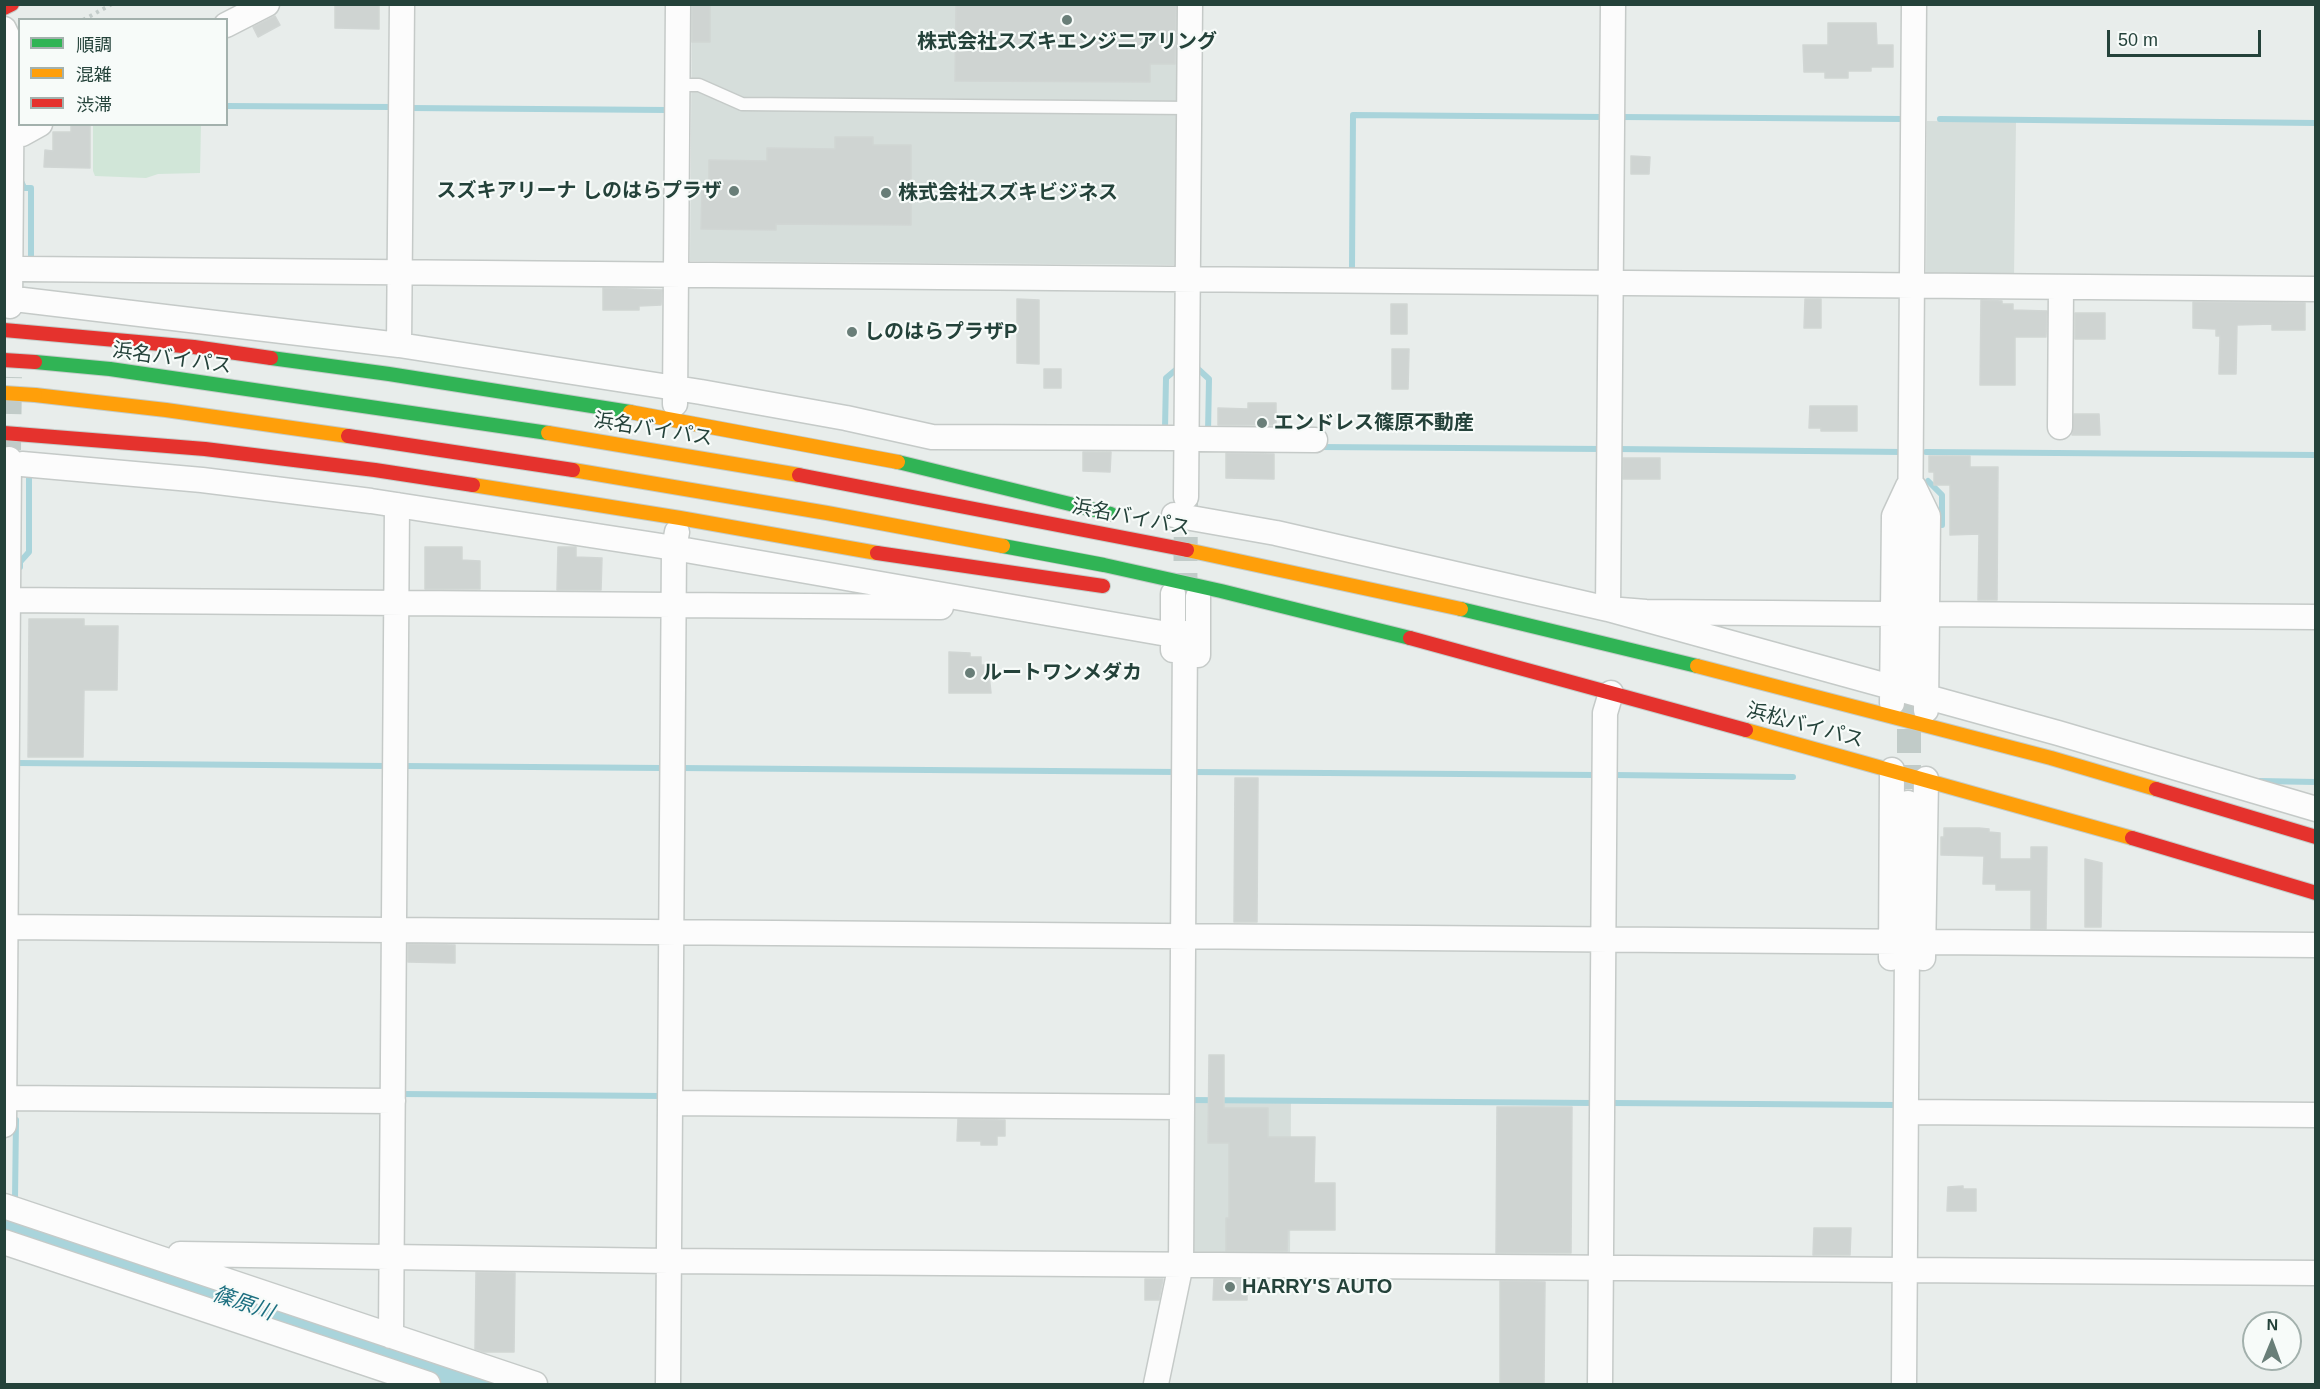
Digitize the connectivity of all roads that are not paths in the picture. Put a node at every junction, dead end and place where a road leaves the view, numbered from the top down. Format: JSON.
{"nodes":[{"id":1,"x":12,"y":4,"type":"edge"},
{"id":2,"x":267,"y":4,"type":"edge"},
{"id":3,"x":402,"y":4,"type":"edge"},
{"id":4,"x":678,"y":4,"type":"edge"},
{"id":5,"x":1190,"y":4,"type":"edge"},
{"id":6,"x":1613,"y":4,"type":"edge"},
{"id":7,"x":1914,"y":4,"type":"edge"},
{"id":8,"x":4,"y":8,"type":"edge"},
{"id":9,"x":228,"y":25,"type":"edge"},
{"id":10,"x":4,"y":29,"type":"edge"},
{"id":11,"x":677,"y":85,"type":"junction"},
{"id":12,"x":1190,"y":108,"type":"junction"},
{"id":13,"x":36,"y":126,"type":"edge"},
{"id":14,"x":12,"y":134,"type":"junction"},
{"id":15,"x":8,"y":197,"type":"edge"},
{"id":16,"x":23,"y":269,"type":"junction"},
{"id":17,"x":400,"y":272,"type":"junction"},
{"id":18,"x":676,"y":275,"type":"junction"},
{"id":19,"x":1188,"y":279,"type":"junction"},
{"id":20,"x":1611,"y":282,"type":"junction"},
{"id":21,"x":1912,"y":285,"type":"junction"},
{"id":22,"x":2061,"y":286,"type":"junction"},
{"id":23,"x":2316,"y":288,"type":"edge"},
{"id":24,"x":17,"y":303,"type":"junction"},
{"id":25,"x":14,"y":330,"type":"edge"},
{"id":26,"x":399,"y":345,"type":"junction"},
{"id":27,"x":4,"y":360,"type":"edge"},
{"id":28,"x":1187,"y":370,"type":"junction"},
{"id":29,"x":675,"y":388,"type":"junction"},
{"id":30,"x":4,"y":393,"type":"edge"},
{"id":31,"x":673,"y":419,"type":"junction"},
{"id":32,"x":2060,"y":427,"type":"dead end"},
{"id":33,"x":13,"y":434,"type":"edge"},
{"id":34,"x":1175,"y":438,"type":"junction"},
{"id":35,"x":1199,"y":439,"type":"junction"},
{"id":36,"x":1315,"y":440,"type":"dead end"},
{"id":37,"x":16,"y":461,"type":"junction"},
{"id":38,"x":1911,"y":479,"type":"junction"},
{"id":39,"x":398,"y":505,"type":"junction"},
{"id":40,"x":680,"y":518,"type":"junction"},
{"id":41,"x":1126,"y":518,"type":"dead end"},
{"id":42,"x":1187,"y":523,"type":"junction"},
{"id":43,"x":674,"y":548,"type":"junction"},
{"id":44,"x":6,"y":556,"type":"edge"},
{"id":45,"x":1290,"y":571,"type":"junction"},
{"id":46,"x":1114,"y":587,"type":"dead end"},
{"id":47,"x":1167,"y":594,"type":"joint"},
{"id":48,"x":944,"y":595,"type":"junction"},
{"id":49,"x":1198,"y":597,"type":"junction"},
{"id":50,"x":6,"y":600,"type":"edge"},
{"id":51,"x":397,"y":603,"type":"junction"},
{"id":52,"x":674,"y":605,"type":"junction"},
{"id":53,"x":1281,"y":605,"type":"junction"},
{"id":54,"x":1608,"y":609,"type":"junction"},
{"id":55,"x":1893,"y":614,"type":"junction"},
{"id":56,"x":1927,"y":614,"type":"junction"},
{"id":57,"x":2316,"y":617,"type":"edge"},
{"id":58,"x":1179,"y":634,"type":"junction"},
{"id":59,"x":1909,"y":689,"type":"junction"},
{"id":60,"x":1611,"y":693,"type":"junction"},
{"id":61,"x":1892,"y":715,"type":"junction"},
{"id":62,"x":1926,"y":723,"type":"junction"},
{"id":63,"x":1184,"y":753,"type":"junction"},
{"id":64,"x":1892,"y":770,"type":"junction"},
{"id":65,"x":1926,"y":779,"type":"junction"},
{"id":66,"x":2185,"y":797,"type":"junction"},
{"id":67,"x":1908,"y":803,"type":"tunnel mouth"},
{"id":68,"x":2316,"y":809,"type":"edge"},
{"id":69,"x":2316,"y":837,"type":"edge"},
{"id":70,"x":2305,"y":848,"type":"dead end"},
{"id":71,"x":2316,"y":893,"type":"edge"},
{"id":72,"x":5,"y":927,"type":"edge"},
{"id":73,"x":394,"y":930,"type":"junction"},
{"id":74,"x":671,"y":932,"type":"junction"},
{"id":75,"x":1183,"y":936,"type":"junction"},
{"id":76,"x":1604,"y":939,"type":"junction"},
{"id":77,"x":1907,"y":942,"type":"junction"},
{"id":78,"x":2316,"y":945,"type":"edge"},
{"id":79,"x":1907,"y":993,"type":"junction"},
{"id":80,"x":5,"y":1098,"type":"edge"},
{"id":81,"x":393,"y":1101,"type":"junction"},
{"id":82,"x":670,"y":1103,"type":"junction"},
{"id":83,"x":1182,"y":1107,"type":"junction"},
{"id":84,"x":1906,"y":1112,"type":"junction"},
{"id":85,"x":2316,"y":1114,"type":"edge"},
{"id":86,"x":4,"y":1125,"type":"edge"},
{"id":87,"x":5,"y":1208,"type":"edge"},
{"id":88,"x":4,"y":1242,"type":"edge"},
{"id":89,"x":392,"y":1257,"type":"junction"},
{"id":90,"x":669,"y":1261,"type":"junction"},
{"id":91,"x":177,"y":1264,"type":"junction"},
{"id":92,"x":1181,"y":1264,"type":"junction"},
{"id":93,"x":1601,"y":1268,"type":"junction"},
{"id":94,"x":1905,"y":1270,"type":"junction"},
{"id":95,"x":2316,"y":1273,"type":"edge"},
{"id":96,"x":387,"y":1356,"type":"edge"},
{"id":97,"x":428,"y":1384,"type":"edge"},
{"id":98,"x":535,"y":1384,"type":"edge"},
{"id":99,"x":668,"y":1384,"type":"edge"},
{"id":100,"x":1156,"y":1384,"type":"edge"},
{"id":101,"x":1600,"y":1384,"type":"edge"},
{"id":102,"x":1904,"y":1384,"type":"edge"}],
"edges":[{"from":1,"to":8,"type":"highway"},
{"from":2,"to":9,"type":"street"},
{"from":3,"to":17,"type":"street"},
{"from":4,"to":11,"type":"street"},
{"from":5,"to":12,"type":"street"},
{"from":6,"to":20,"type":"street"},
{"from":7,"to":21,"type":"street"},
{"from":10,"to":14,"type":"street"},
{"from":11,"to":12,"type":"lane"},
{"from":11,"to":18,"type":"street"},
{"from":12,"to":19,"type":"street"},
{"from":13,"to":14,"type":"street"},
{"from":14,"to":15,"type":"street"},
{"from":15,"to":16,"type":"street"},
{"from":15,"to":24,"type":"street"},
{"from":16,"to":17,"type":"street"},
{"from":16,"to":24,"type":"street"},
{"from":17,"to":18,"type":"street"},
{"from":17,"to":26,"type":"street"},
{"from":18,"to":19,"type":"street"},
{"from":18,"to":29,"type":"street"},
{"from":19,"to":20,"type":"street"},
{"from":19,"to":28,"type":"street"},
{"from":20,"to":21,"type":"street"},
{"from":20,"to":54,"type":"street"},
{"from":21,"to":22,"type":"street"},
{"from":21,"to":38,"type":"street"},
{"from":22,"to":23,"type":"street"},
{"from":22,"to":32,"type":"street"},
{"from":24,"to":25,"type":"street"},
{"from":24,"to":26,"type":"street"},
{"from":25,"to":31,"type":"highway"},
{"from":26,"to":29,"type":"street"},
{"from":27,"to":45,"type":"highway","name":"浜名バイパス","bridge":true},
{"from":28,"to":34,"type":"street"},
{"from":28,"to":35,"type":"street"},
{"from":28,"to":42,"type":"street"},
{"from":29,"to":31,"type":"street"},
{"from":29,"to":34,"type":"street"},
{"from":30,"to":53,"type":"highway","bridge":true},
{"from":31,"to":41,"type":"highway"},
{"from":33,"to":37,"type":"street"},
{"from":33,"to":40,"type":"highway"},
{"from":34,"to":42,"type":"street"},
{"from":35,"to":36,"type":"street"},
{"from":35,"to":42,"type":"street"},
{"from":37,"to":39,"type":"street"},
{"from":37,"to":44,"type":"street"},
{"from":38,"to":55,"type":"street"},
{"from":38,"to":56,"type":"street"},
{"from":38,"to":59,"type":"street"},
{"from":39,"to":43,"type":"street"},
{"from":39,"to":51,"type":"street"},
{"from":40,"to":43,"type":"street"},
{"from":40,"to":46,"type":"highway"},
{"from":42,"to":45,"type":"highway"},
{"from":42,"to":54,"type":"street"},
{"from":43,"to":48,"type":"street"},
{"from":43,"to":52,"type":"street"},
{"from":44,"to":50,"type":"street"},
{"from":45,"to":61,"type":"highway","name":"浜松バイパス"},
{"from":47,"to":49,"type":"highway"},
{"from":47,"to":58,"type":"street"},
{"from":48,"to":52,"type":"street"},
{"from":48,"to":58,"type":"street"},
{"from":49,"to":53,"type":"highway"},
{"from":49,"to":63,"type":"street"},
{"from":50,"to":51,"type":"street"},
{"from":50,"to":72,"type":"street"},
{"from":51,"to":52,"type":"street"},
{"from":51,"to":73,"type":"street"},
{"from":52,"to":74,"type":"street"},
{"from":53,"to":60,"type":"highway","name":"浜松バイパス"},
{"from":54,"to":55,"type":"street"},
{"from":54,"to":59,"type":"street"},
{"from":55,"to":59,"type":"street"},
{"from":56,"to":57,"type":"street"},
{"from":56,"to":59,"type":"street"},
{"from":58,"to":63,"type":"street"},
{"from":59,"to":61,"type":"street"},
{"from":59,"to":62,"type":"street"},
{"from":59,"to":68,"type":"street"},
{"from":60,"to":64,"type":"highway","name":"浜松バイパス"},
{"from":60,"to":76,"type":"street"},
{"from":61,"to":62,"type":"highway","name":"浜松バイパス"},
{"from":62,"to":66,"type":"highway","name":"浜松バイパス"},
{"from":63,"to":75,"type":"street"},
{"from":64,"to":65,"type":"highway","name":"浜松バイパス"},
{"from":64,"to":77,"type":"street"},
{"from":65,"to":71,"type":"highway","name":"浜松バイパス"},
{"from":65,"to":77,"type":"street"},
{"from":66,"to":69,"type":"highway","name":"浜松バイパス"},
{"from":66,"to":70,"type":"highway"},
{"from":67,"to":77,"type":"street"},
{"from":72,"to":73,"type":"street"},
{"from":72,"to":80,"type":"street"},
{"from":73,"to":74,"type":"street"},
{"from":73,"to":81,"type":"street"},
{"from":74,"to":75,"type":"street"},
{"from":74,"to":82,"type":"street"},
{"from":75,"to":76,"type":"street"},
{"from":75,"to":83,"type":"street"},
{"from":76,"to":77,"type":"street"},
{"from":76,"to":93,"type":"street"},
{"from":77,"to":78,"type":"street"},
{"from":77,"to":79,"type":"street"},
{"from":77,"to":79,"type":"street"},
{"from":79,"to":84,"type":"street"},
{"from":80,"to":81,"type":"street"},
{"from":80,"to":86,"type":"street"},
{"from":81,"to":89,"type":"street"},
{"from":82,"to":83,"type":"street"},
{"from":82,"to":90,"type":"street"},
{"from":83,"to":92,"type":"street"},
{"from":84,"to":85,"type":"street"},
{"from":84,"to":94,"type":"street"},
{"from":87,"to":91,"type":"street"},
{"from":88,"to":96,"type":"street"},
{"from":89,"to":90,"type":"street"},
{"from":89,"to":91,"type":"street"},
{"from":89,"to":96,"type":"street"},
{"from":90,"to":92,"type":"street"},
{"from":90,"to":99,"type":"street"},
{"from":91,"to":96,"type":"street"},
{"from":92,"to":93,"type":"street"},
{"from":92,"to":100,"type":"street"},
{"from":93,"to":94,"type":"street"},
{"from":93,"to":101,"type":"street"},
{"from":94,"to":95,"type":"street"},
{"from":94,"to":102,"type":"street"},
{"from":96,"to":97,"type":"street"},
{"from":96,"to":98,"type":"street"}]}
